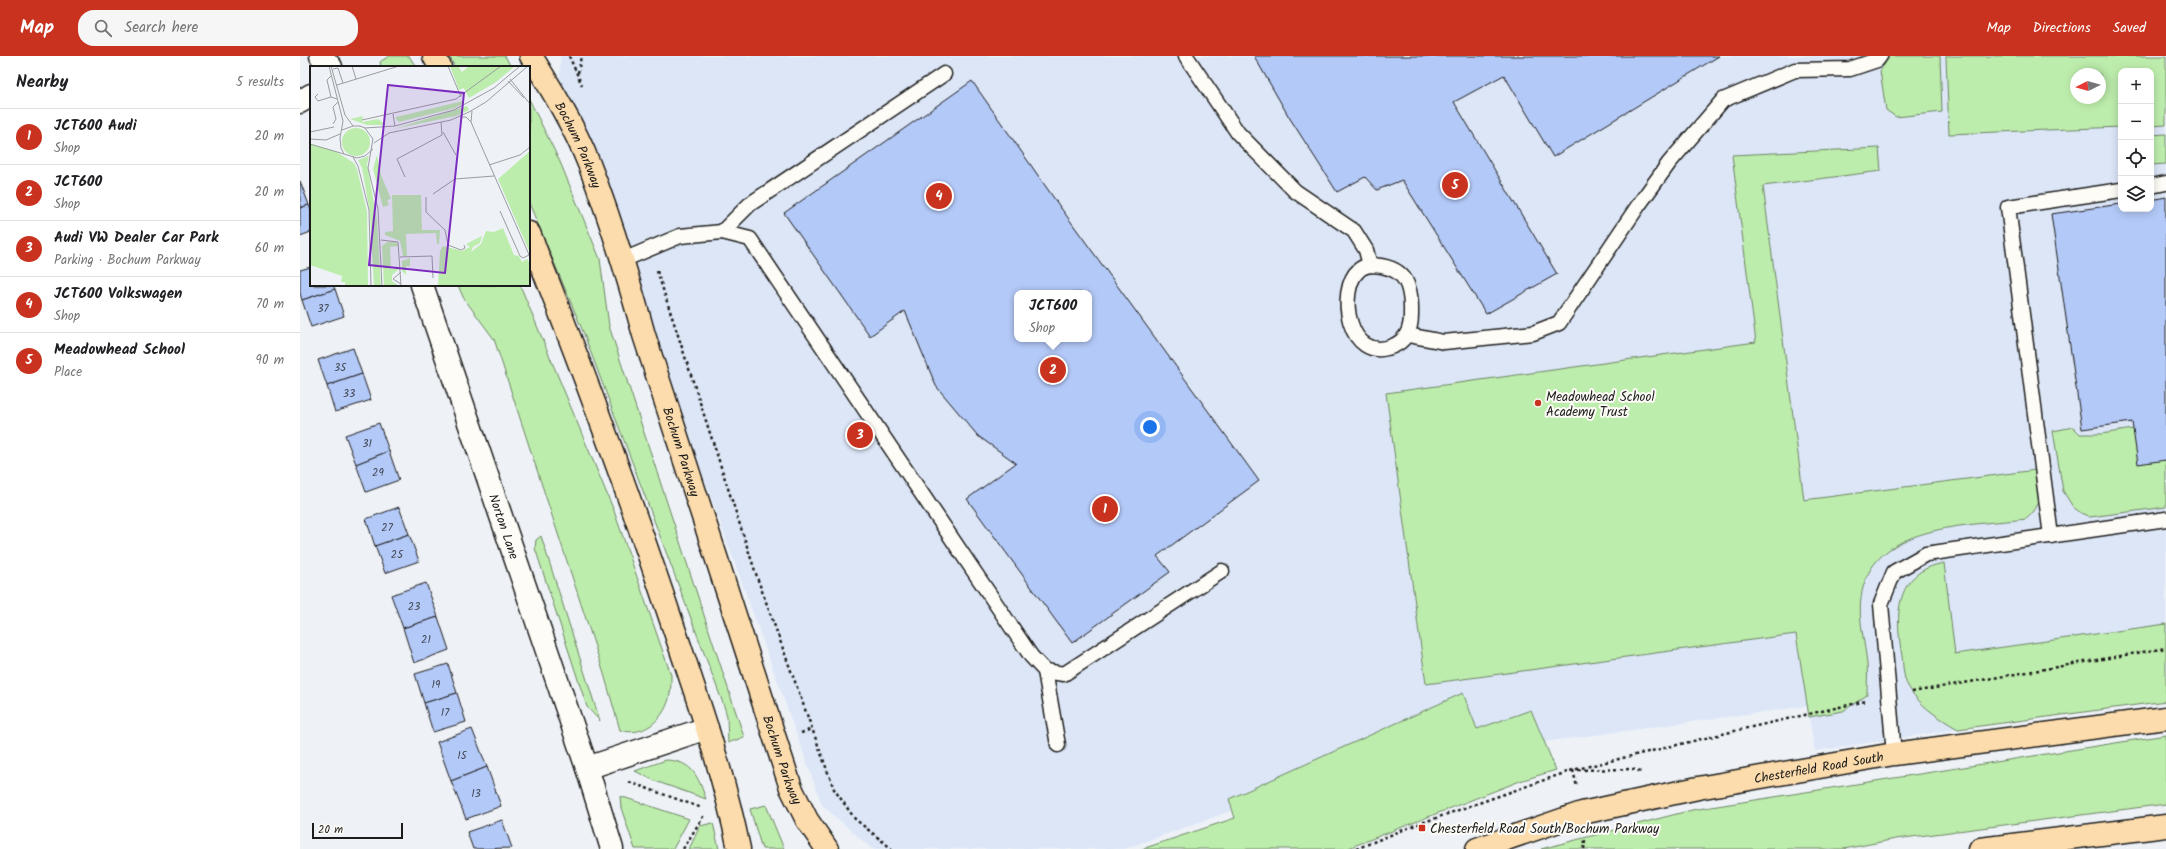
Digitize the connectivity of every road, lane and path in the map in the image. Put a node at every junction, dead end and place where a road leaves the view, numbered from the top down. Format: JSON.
{"nodes":[{"id":1,"x":321,"y":56,"type":"edge"},
{"id":2,"x":434,"y":56,"type":"edge"},
{"id":3,"x":531,"y":56,"type":"edge"},
{"id":4,"x":569,"y":56,"type":"edge"},
{"id":5,"x":581,"y":56,"type":"edge"},
{"id":6,"x":1186,"y":56,"type":"edge"},
{"id":7,"x":1880,"y":56,"type":"edge"},
{"id":8,"x":330,"y":66,"type":"edge"},
{"id":9,"x":439,"y":66,"type":"edge"},
{"id":10,"x":578,"y":74,"type":"junction"},
{"id":11,"x":944,"y":74,"type":"dead end"},
{"id":12,"x":584,"y":88,"type":"dead end"},
{"id":13,"x":310,"y":96,"type":"edge"},
{"id":14,"x":300,"y":102,"type":"edge"},
{"id":15,"x":2166,"y":183,"type":"edge"},
{"id":16,"x":2154,"y":185,"type":"edge"},
{"id":17,"x":2118,"y":190,"type":"edge"},
{"id":18,"x":722,"y":232,"type":"junction"},
{"id":19,"x":530,"y":236,"type":"edge"},
{"id":20,"x":648,"y":250,"type":"junction"},
{"id":21,"x":624,"y":260,"type":"junction"},
{"id":22,"x":1370,"y":265,"type":"junction"},
{"id":23,"x":422,"y":286,"type":"edge"},
{"id":24,"x":1408,"y":335,"type":"junction"},
{"id":25,"x":2166,"y":519,"type":"edge"},
{"id":26,"x":2051,"y":536,"type":"junction"},
{"id":27,"x":1222,"y":571,"type":"dead end"},
{"id":28,"x":1045,"y":671,"type":"junction"},
{"id":29,"x":2166,"y":718,"type":"edge"},
{"id":30,"x":707,"y":728,"type":"junction"},
{"id":31,"x":1058,"y":745,"type":"dead end"},
{"id":32,"x":1894,"y":754,"type":"junction"},
{"id":33,"x":587,"y":768,"type":"junction"},
{"id":34,"x":1573,"y":770,"type":"dead end"},
{"id":35,"x":2166,"y":826,"type":"edge"},
{"id":36,"x":612,"y":849,"type":"edge"},
{"id":37,"x":683,"y":849,"type":"edge"},
{"id":38,"x":739,"y":849,"type":"edge"},
{"id":39,"x":827,"y":849,"type":"edge"},
{"id":40,"x":892,"y":849,"type":"edge"},
{"id":41,"x":1356,"y":849,"type":"edge"},
{"id":42,"x":1477,"y":849,"type":"edge"},
{"id":43,"x":1980,"y":849,"type":"edge"}],
"edges":[{"from":1,"to":8,"type":"street"},
{"from":2,"to":9,"type":"highway"},
{"from":3,"to":21,"type":"highway","name":"Bochum Parkway"},
{"from":4,"to":10,"type":"path"},
{"from":5,"to":10,"type":"path"},
{"from":6,"to":22,"type":"lane"},
{"from":7,"to":24,"type":"lane"},
{"from":10,"to":12,"type":"path"},
{"from":11,"to":18,"type":"lane"},
{"from":13,"to":14,"type":"street"},
{"from":15,"to":16,"type":"lane"},
{"from":17,"to":26,"type":"lane"},
{"from":18,"to":20,"type":"lane"},
{"from":18,"to":28,"type":"lane"},
{"from":19,"to":30,"type":"highway"},
{"from":20,"to":21,"type":"lane"},
{"from":20,"to":40,"type":"path"},
{"from":21,"to":39,"type":"highway","name":"Bochum Parkway"},
{"from":22,"to":24,"type":"lane"},
{"from":22,"to":24,"type":"lane"},
{"from":23,"to":33,"type":"street","name":"Norton Lane"},
{"from":25,"to":26,"type":"lane"},
{"from":26,"to":32,"type":"lane"},
{"from":27,"to":28,"type":"lane"},
{"from":28,"to":31,"type":"lane"},
{"from":29,"to":32,"type":"highway","name":"Chesterfield Road South"},
{"from":30,"to":33,"type":"street"},
{"from":30,"to":38,"type":"highway"},
{"from":32,"to":42,"type":"highway","name":"Chesterfield Road South"},
{"from":33,"to":36,"type":"street","name":"Norton Lane"},
{"from":33,"to":37,"type":"path"},
{"from":34,"to":41,"type":"path"},
{"from":35,"to":43,"type":"highway"}]}
